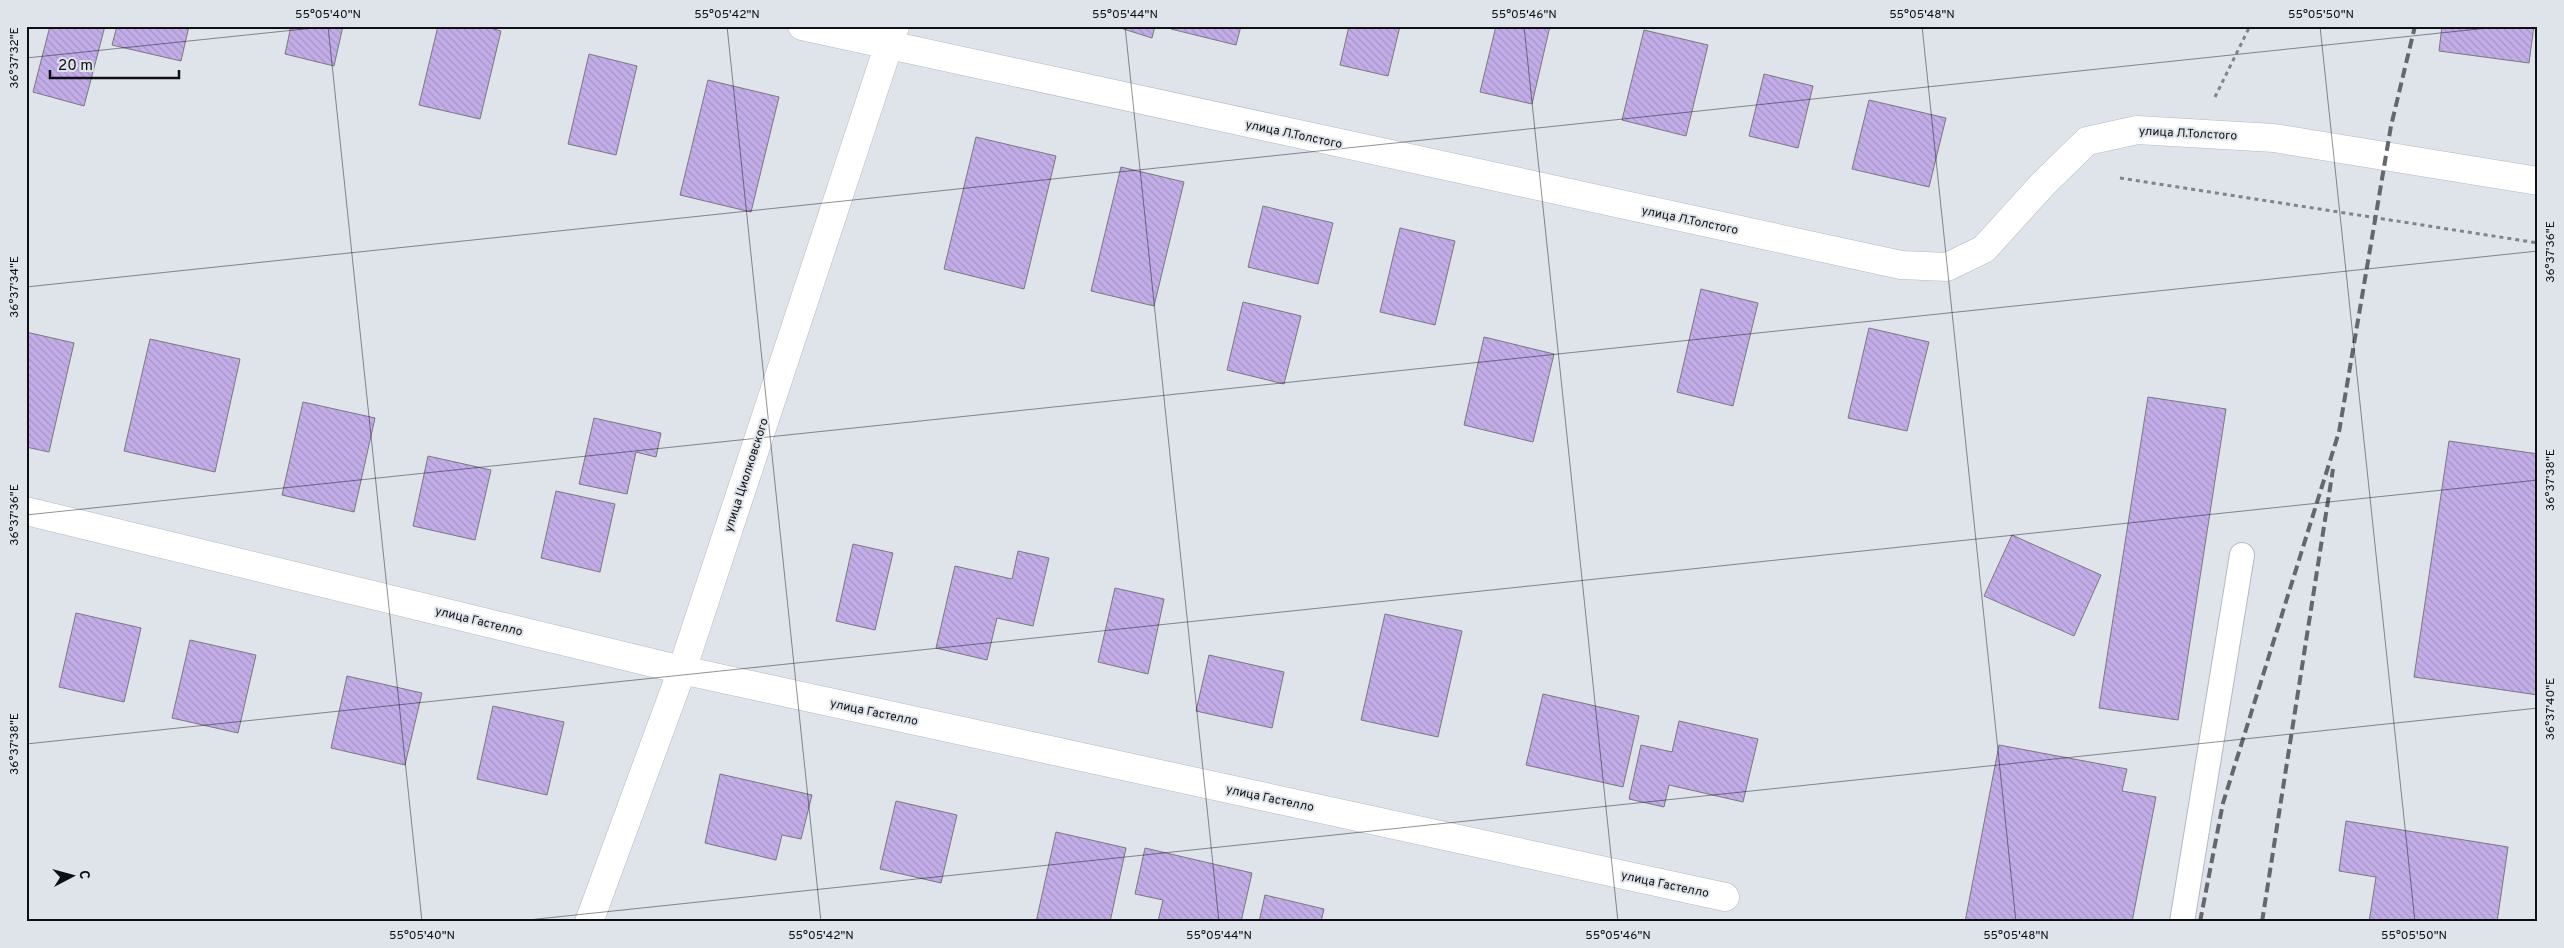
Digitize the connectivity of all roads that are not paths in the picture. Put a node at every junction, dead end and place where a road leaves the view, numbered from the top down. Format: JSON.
{"nodes":[{"id":1,"x":802,"y":26,"type":"edge"},
{"id":2,"x":891,"y":36,"type":"edge"},
{"id":3,"x":2538,"y":181,"type":"edge"},
{"id":4,"x":26,"y":512,"type":"edge"},
{"id":5,"x":2242,"y":555,"type":"dead end"},
{"id":6,"x":682,"y":670,"type":"junction"},
{"id":7,"x":1725,"y":897,"type":"dead end"},
{"id":8,"x":589,"y":922,"type":"edge"},
{"id":9,"x":2182,"y":922,"type":"edge"}],
"edges":[{"from":1,"to":2,"type":"street","name":"улица Л.Толстого"},
{"from":2,"to":3,"type":"street","name":"улица Л.Толстого"},
{"from":2,"to":6,"type":"street","name":"улица Циолковского"},
{"from":4,"to":6,"type":"street","name":"улица Гастелло"},
{"from":5,"to":9,"type":"lane"},
{"from":6,"to":7,"type":"street","name":"улица Гастелло"},
{"from":6,"to":8,"type":"street","name":"улица Циолковского"}]}
